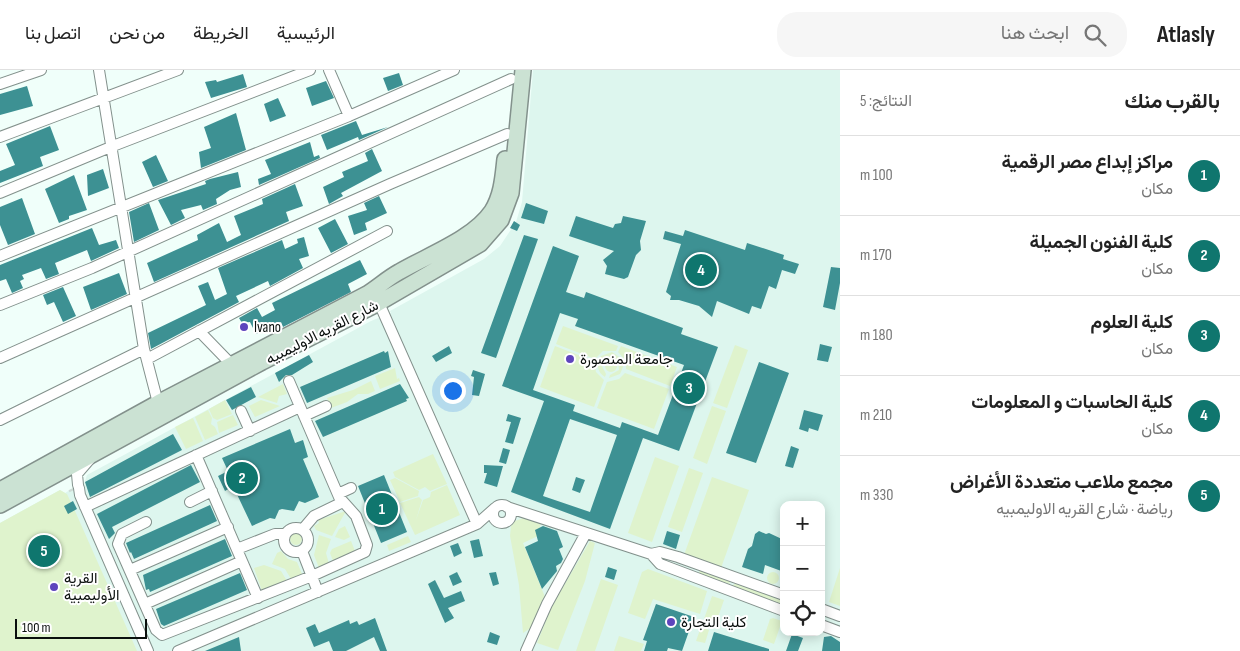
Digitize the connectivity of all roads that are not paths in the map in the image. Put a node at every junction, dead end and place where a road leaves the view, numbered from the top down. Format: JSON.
{"nodes":[{"id":1,"x":41,"y":70,"type":"edge"},
{"id":2,"x":99,"y":70,"type":"edge"},
{"id":3,"x":178,"y":70,"type":"edge"},
{"id":4,"x":310,"y":70,"type":"edge"},
{"id":5,"x":329,"y":70,"type":"edge"},
{"id":6,"x":454,"y":70,"type":"edge"},
{"id":7,"x":515,"y":73,"type":"edge"},
{"id":8,"x":0,"y":84,"type":"edge"},
{"id":9,"x":104,"y":96,"type":"junction"},
{"id":10,"x":348,"y":116,"type":"junction"},
{"id":11,"x":507,"y":134,"type":"junction"},
{"id":12,"x":0,"y":137,"type":"edge"},
{"id":13,"x":113,"y":146,"type":"junction"},
{"id":14,"x":0,"y":193,"type":"edge"},
{"id":15,"x":122,"y":206,"type":"junction"},
{"id":16,"x":387,"y":231,"type":"dead end"},
{"id":17,"x":475,"y":238,"type":"junction"},
{"id":18,"x":129,"y":251,"type":"junction"},
{"id":19,"x":0,"y":256,"type":"edge"},
{"id":20,"x":137,"y":297,"type":"junction"},
{"id":21,"x":379,"y":303,"type":"junction"},
{"id":22,"x":0,"y":305,"type":"edge"},
{"id":23,"x":199,"y":331,"type":"junction"},
{"id":24,"x":145,"y":354,"type":"junction"},
{"id":25,"x":260,"y":356,"type":"junction"},
{"id":26,"x":0,"y":358,"type":"edge"},
{"id":27,"x":231,"y":364,"type":"junction"},
{"id":28,"x":289,"y":382,"type":"dead end"},
{"id":29,"x":158,"y":403,"type":"junction"},
{"id":30,"x":326,"y":406,"type":"dead end"},
{"id":31,"x":241,"y":411,"type":"dead end"},
{"id":32,"x":302,"y":412,"type":"junction"},
{"id":33,"x":1,"y":417,"type":"edge"},
{"id":34,"x":250,"y":431,"type":"junction"},
{"id":35,"x":96,"y":453,"type":"junction"},
{"id":36,"x":196,"y":454,"type":"junction"},
{"id":37,"x":55,"y":476,"type":"junction"},
{"id":38,"x":351,"y":488,"type":"dead end"},
{"id":39,"x":77,"y":489,"type":"junction"},
{"id":40,"x":0,"y":490,"type":"edge"},
{"id":41,"x":212,"y":491,"type":"junction"},
{"id":42,"x":340,"y":498,"type":"junction"},
{"id":43,"x":190,"y":502,"type":"dead end"},
{"id":44,"x":0,"y":506,"type":"edge"},
{"id":45,"x":85,"y":507,"type":"junction"},
{"id":46,"x":507,"y":507,"type":"junction"},
{"id":47,"x":495,"y":508,"type":"junction"},
{"id":48,"x":524,"y":512,"type":"junction"},
{"id":49,"x":505,"y":521,"type":"junction"},
{"id":50,"x":146,"y":522,"type":"dead end"},
{"id":51,"x":477,"y":524,"type":"junction"},
{"id":52,"x":228,"y":527,"type":"junction"},
{"id":53,"x":303,"y":529,"type":"junction"},
{"id":54,"x":586,"y":533,"type":"junction"},
{"id":55,"x":285,"y":534,"type":"junction"},
{"id":56,"x":237,"y":549,"type":"junction"},
{"id":57,"x":302,"y":551,"type":"junction"},
{"id":58,"x":651,"y":554,"type":"junction"},
{"id":59,"x":242,"y":561,"type":"junction"},
{"id":60,"x":696,"y":564,"type":"junction"},
{"id":61,"x":130,"y":570,"type":"junction"},
{"id":62,"x":312,"y":576,"type":"junction"},
{"id":63,"x":692,"y":576,"type":"junction"},
{"id":64,"x":318,"y":592,"type":"junction"},
{"id":65,"x":780,"y":594,"type":"edge"},
{"id":66,"x":258,"y":598,"type":"junction"},
{"id":67,"x":144,"y":604,"type":"junction"},
{"id":68,"x":780,"y":609,"type":"edge"},
{"id":69,"x":825,"y":610,"type":"edge"},
{"id":70,"x":840,"y":616,"type":"edge"},
{"id":71,"x":825,"y":627,"type":"edge"},
{"id":72,"x":840,"y":632,"type":"edge"},
{"id":73,"x":148,"y":651,"type":"edge"},
{"id":74,"x":178,"y":651,"type":"edge"},
{"id":75,"x":526,"y":651,"type":"edge"}],
"edges":[{"from":1,"to":8,"type":"street"},
{"from":2,"to":9,"type":"street"},
{"from":3,"to":9,"type":"street"},
{"from":4,"to":13,"type":"street"},
{"from":5,"to":10,"type":"street"},
{"from":6,"to":10,"type":"street"},
{"from":7,"to":11,"type":"main road","name":"شارع القريه الاوليمبيه"},
{"from":7,"to":17,"type":"main road","name":"شارع القريه الاوليمبيه"},
{"from":7,"to":18,"type":"street"},
{"from":9,"to":12,"type":"street"},
{"from":9,"to":13,"type":"street"},
{"from":10,"to":15,"type":"street"},
{"from":11,"to":17,"type":"main road","name":"شارع القريه الاوليمبيه"},
{"from":11,"to":20,"type":"street"},
{"from":13,"to":14,"type":"street"},
{"from":13,"to":15,"type":"street"},
{"from":15,"to":18,"type":"street"},
{"from":15,"to":19,"type":"street"},
{"from":16,"to":23,"type":"street"},
{"from":17,"to":21,"type":"main road","name":"شارع القريه الاوليمبيه"},
{"from":17,"to":25,"type":"main road","name":"شارع القريه الاوليمبيه"},
{"from":18,"to":20,"type":"street"},
{"from":18,"to":22,"type":"street"},
{"from":20,"to":24,"type":"street"},
{"from":20,"to":26,"type":"street"},
{"from":21,"to":25,"type":"main road","name":"شارع القريه الاوليمبيه"},
{"from":21,"to":51,"type":"street"},
{"from":23,"to":24,"type":"street"},
{"from":23,"to":27,"type":"street"},
{"from":24,"to":29,"type":"street"},
{"from":24,"to":33,"type":"street"},
{"from":25,"to":27,"type":"main road","name":"شارع القريه الاوليمبيه"},
{"from":25,"to":35,"type":"main road","name":"شارع القريه الاوليمبيه"},
{"from":27,"to":29,"type":"main road","name":"شارع القريه الاوليمبيه"},
{"from":28,"to":32,"type":"street"},
{"from":29,"to":40,"type":"main road","name":"شارع القريه الاوليمبيه"},
{"from":30,"to":32,"type":"street"},
{"from":31,"to":34,"type":"street"},
{"from":32,"to":34,"type":"street"},
{"from":32,"to":42,"type":"street"},
{"from":34,"to":36,"type":"street"},
{"from":35,"to":37,"type":"main road","name":"شارع القريه الاوليمبيه"},
{"from":35,"to":39,"type":"street"},
{"from":36,"to":41,"type":"street"},
{"from":36,"to":45,"type":"street"},
{"from":37,"to":39,"type":"street"},
{"from":37,"to":44,"type":"main road","name":"شارع القريه الاوليمبيه"},
{"from":38,"to":42,"type":"street"},
{"from":39,"to":45,"type":"street"},
{"from":41,"to":43,"type":"street"},
{"from":41,"to":52,"type":"street"},
{"from":42,"to":53,"type":"street"},
{"from":42,"to":62,"type":"street"},
{"from":45,"to":73,"type":"street"},
{"from":46,"to":47,"type":"street"},
{"from":46,"to":48,"type":"street"},
{"from":46,"to":49,"type":"street"},
{"from":47,"to":49,"type":"street"},
{"from":47,"to":51,"type":"street"},
{"from":48,"to":49,"type":"street"},
{"from":48,"to":54,"type":"street"},
{"from":49,"to":51,"type":"street"},
{"from":50,"to":61,"type":"street"},
{"from":51,"to":64,"type":"street"},
{"from":52,"to":56,"type":"street"},
{"from":52,"to":61,"type":"street"},
{"from":53,"to":55,"type":"street"},
{"from":53,"to":57,"type":"street"},
{"from":54,"to":58,"type":"street"},
{"from":54,"to":75,"type":"street"},
{"from":55,"to":56,"type":"street"},
{"from":55,"to":57,"type":"street"},
{"from":56,"to":59,"type":"street"},
{"from":57,"to":62,"type":"street"},
{"from":58,"to":60,"type":"street"},
{"from":58,"to":63,"type":"street"},
{"from":59,"to":66,"type":"street"},
{"from":59,"to":67,"type":"street"},
{"from":60,"to":63,"type":"street"},
{"from":60,"to":65,"type":"street"},
{"from":61,"to":67,"type":"street"},
{"from":62,"to":64,"type":"street"},
{"from":62,"to":66,"type":"street"},
{"from":63,"to":68,"type":"street"},
{"from":64,"to":74,"type":"street"},
{"from":66,"to":67,"type":"street"},
{"from":69,"to":70,"type":"street"},
{"from":71,"to":72,"type":"street"}]}
